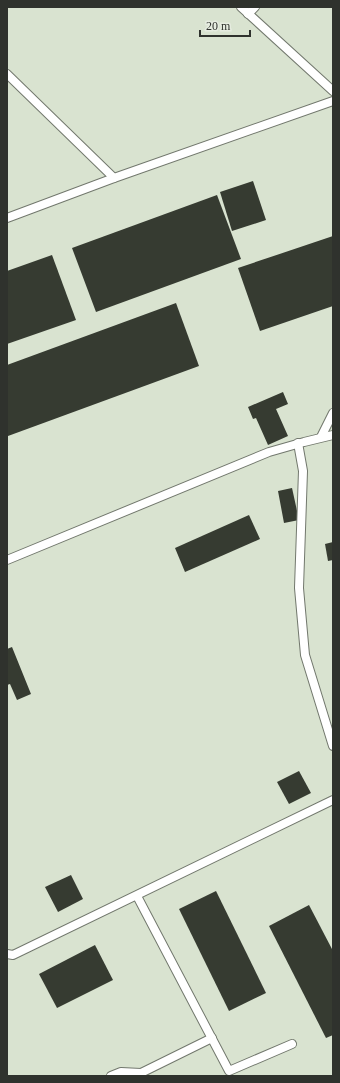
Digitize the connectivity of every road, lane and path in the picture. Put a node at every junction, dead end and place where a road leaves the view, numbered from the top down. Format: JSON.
{"nodes":[{"id":1,"x":241,"y":7,"type":"edge"},
{"id":2,"x":256,"y":7,"type":"edge"},
{"id":3,"x":248,"y":14,"type":"junction"},
{"id":4,"x":7,"y":74,"type":"edge"},
{"id":5,"x":333,"y":91,"type":"edge"},
{"id":6,"x":333,"y":101,"type":"edge"},
{"id":7,"x":114,"y":178,"type":"junction"},
{"id":8,"x":7,"y":218,"type":"edge"},
{"id":9,"x":333,"y":413,"type":"edge"},
{"id":10,"x":333,"y":435,"type":"edge"},
{"id":11,"x":322,"y":438,"type":"junction"},
{"id":12,"x":298,"y":443,"type":"junction"},
{"id":13,"x":7,"y":560,"type":"edge"},
{"id":14,"x":333,"y":746,"type":"edge"},
{"id":15,"x":333,"y":800,"type":"edge"},
{"id":16,"x":137,"y":896,"type":"junction"},
{"id":17,"x":7,"y":954,"type":"edge"},
{"id":18,"x":212,"y":1038,"type":"junction"},
{"id":19,"x":292,"y":1044,"type":"dead end"},
{"id":20,"x":111,"y":1076,"type":"edge"}],
"edges":[{"from":1,"to":3,"type":"lane"},
{"from":2,"to":3,"type":"lane"},
{"from":3,"to":5,"type":"lane"},
{"from":4,"to":7,"type":"lane"},
{"from":6,"to":7,"type":"lane"},
{"from":7,"to":8,"type":"lane"},
{"from":9,"to":11,"type":"lane"},
{"from":10,"to":11,"type":"lane"},
{"from":11,"to":12,"type":"lane"},
{"from":12,"to":13,"type":"lane"},
{"from":12,"to":14,"type":"lane"},
{"from":15,"to":16,"type":"lane"},
{"from":16,"to":17,"type":"lane"},
{"from":16,"to":18,"type":"lane"},
{"from":18,"to":19,"type":"lane"},
{"from":18,"to":20,"type":"lane"}]}
